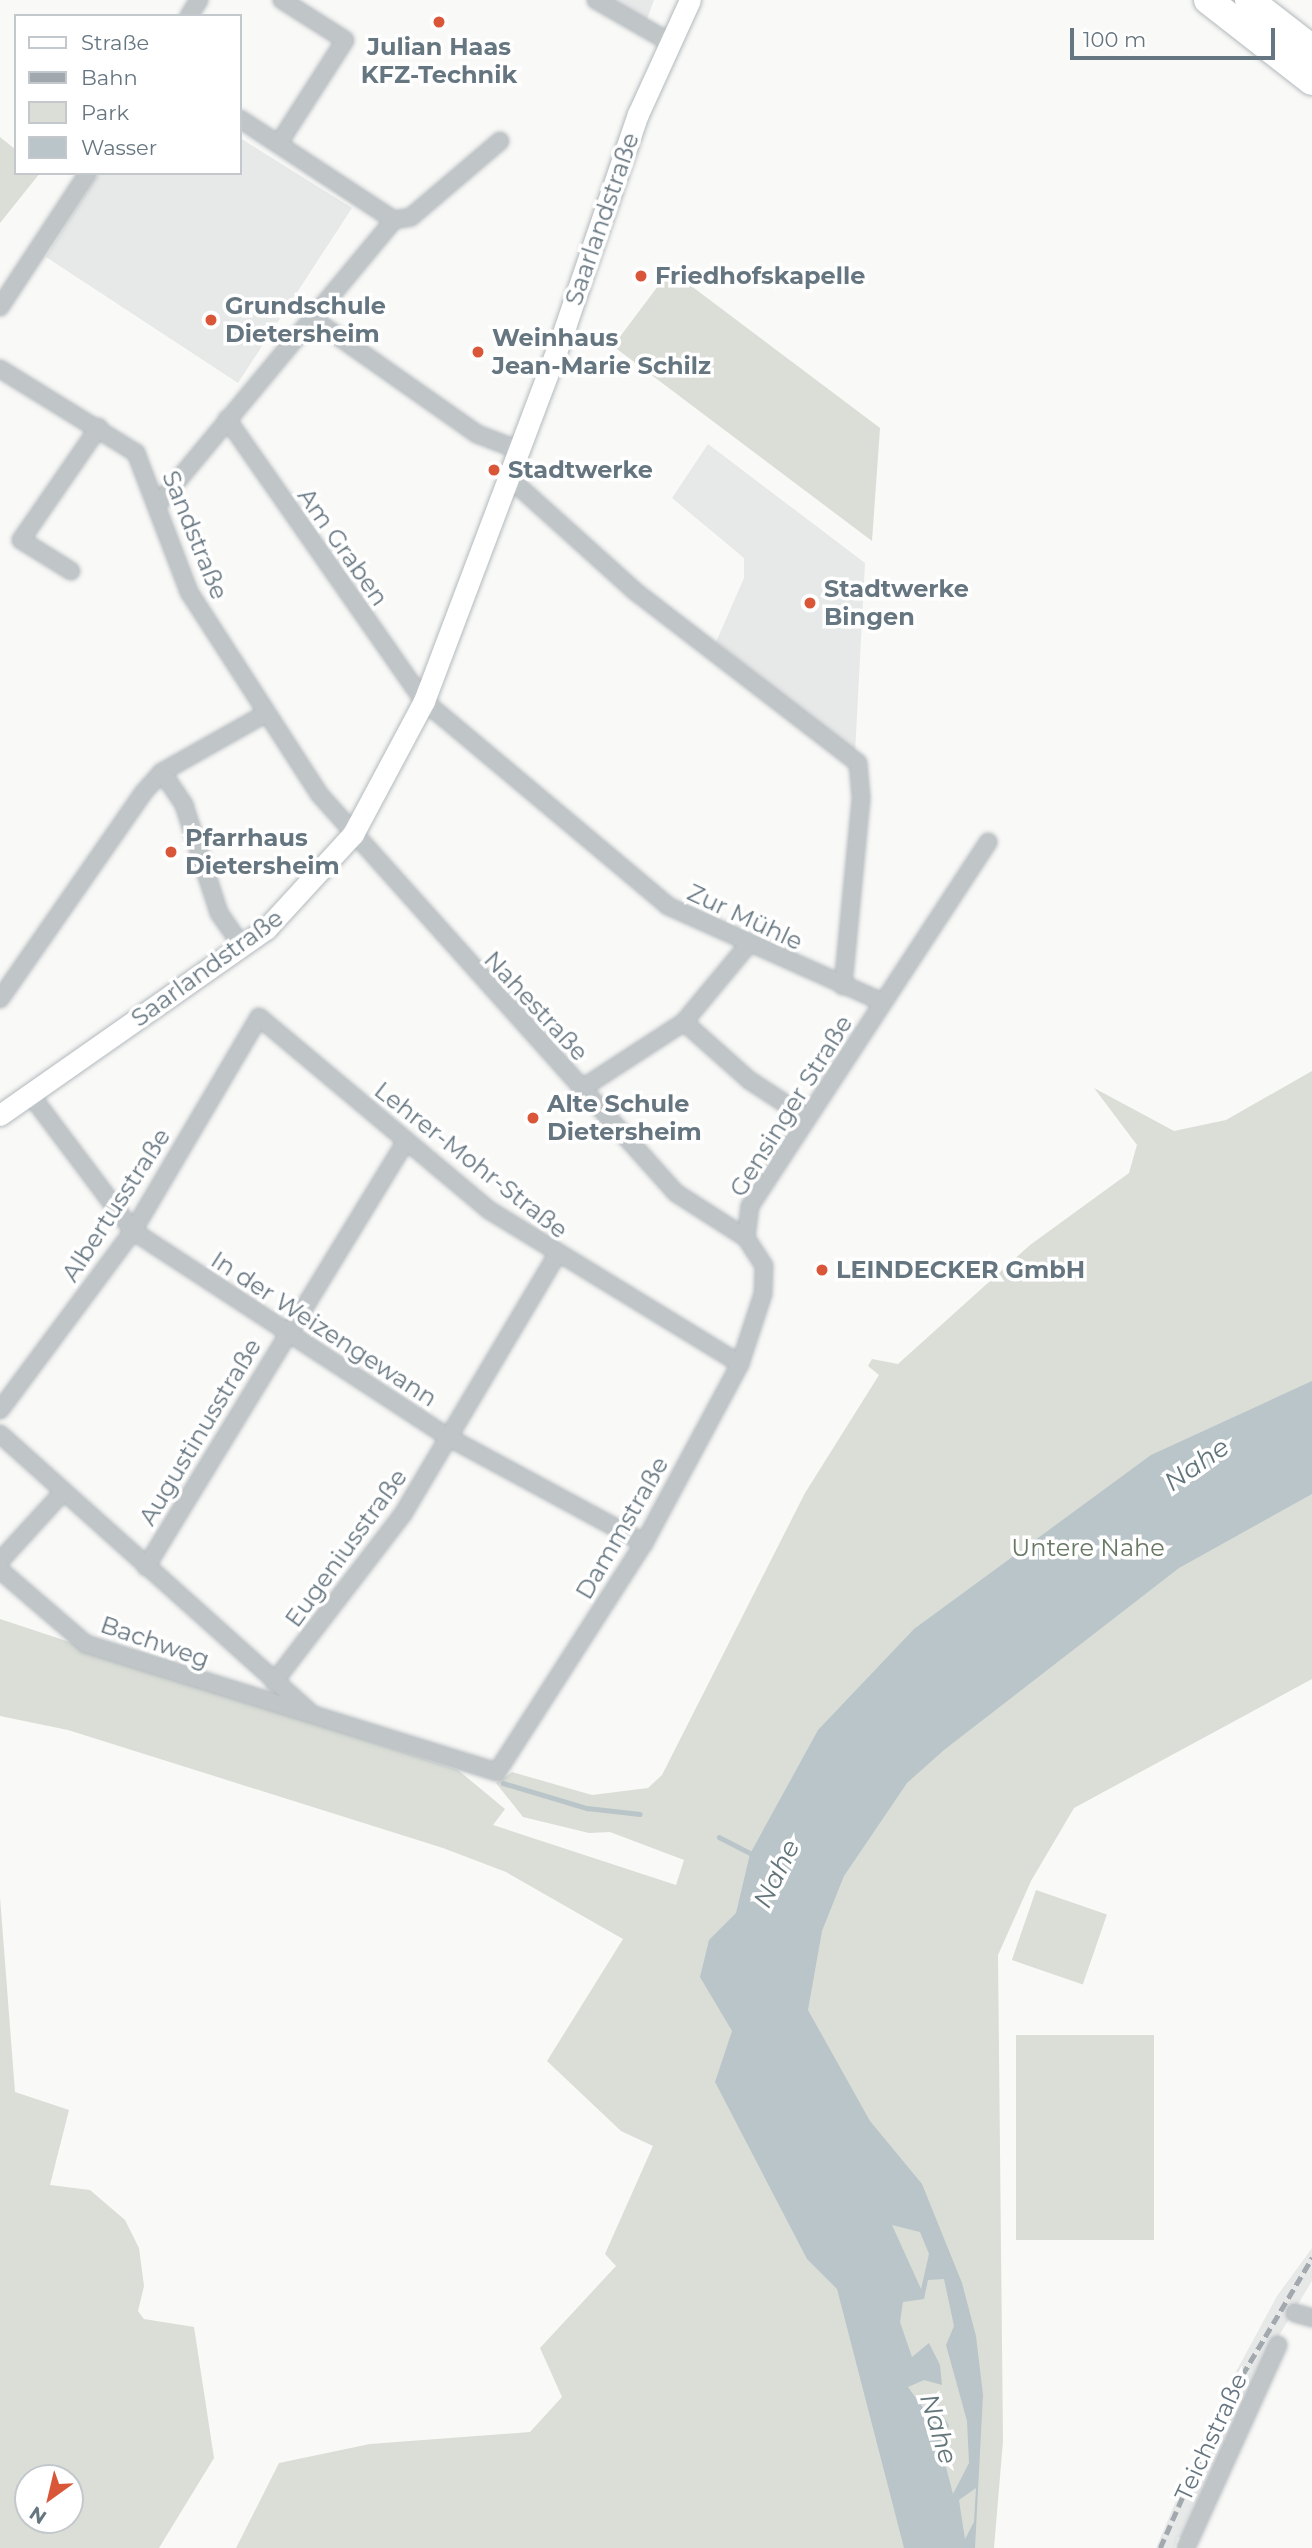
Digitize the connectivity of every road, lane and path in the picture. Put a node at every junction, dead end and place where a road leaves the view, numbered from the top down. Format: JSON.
{"nodes":[{"id":1,"x":282,"y":0,"type":"edge"},
{"id":2,"x":596,"y":0,"type":"edge"},
{"id":3,"x":1208,"y":0,"type":"edge"},
{"id":4,"x":1249,"y":0,"type":"edge"},
{"id":5,"x":690,"y":1,"type":"edge"},
{"id":6,"x":671,"y":43,"type":"junction"},
{"id":7,"x":1312,"y":49,"type":"edge"},
{"id":8,"x":1312,"y":81,"type":"edge"},
{"id":9,"x":242,"y":120,"type":"edge"},
{"id":10,"x":500,"y":141,"type":"dead end"},
{"id":11,"x":279,"y":143,"type":"junction"},
{"id":12,"x":87,"y":175,"type":"edge"},
{"id":13,"x":394,"y":220,"type":"junction"},
{"id":14,"x":0,"y":307,"type":"edge"},
{"id":15,"x":312,"y":318,"type":"junction"},
{"id":16,"x":0,"y":369,"type":"edge"},
{"id":17,"x":227,"y":418,"type":"junction"},
{"id":18,"x":99,"y":427,"type":"junction"},
{"id":19,"x":516,"y":449,"type":"junction"},
{"id":20,"x":506,"y":475,"type":"junction"},
{"id":21,"x":159,"y":503,"type":"junction"},
{"id":22,"x":71,"y":571,"type":"dead end"},
{"id":23,"x":424,"y":701,"type":"junction"},
{"id":24,"x":263,"y":715,"type":"junction"},
{"id":25,"x":162,"y":772,"type":"junction"},
{"id":26,"x":353,"y":834,"type":"junction"},
{"id":27,"x":988,"y":842,"type":"dead end"},
{"id":28,"x":748,"y":945,"type":"junction"},
{"id":29,"x":242,"y":946,"type":"junction"},
{"id":30,"x":843,"y":986,"type":"junction"},
{"id":31,"x":0,"y":999,"type":"edge"},
{"id":32,"x":883,"y":1002,"type":"junction"},
{"id":33,"x":259,"y":1017,"type":"joint"},
{"id":34,"x":684,"y":1021,"type":"junction"},
{"id":35,"x":581,"y":1089,"type":"junction"},
{"id":36,"x":30,"y":1094,"type":"junction"},
{"id":37,"x":0,"y":1115,"type":"edge"},
{"id":38,"x":807,"y":1118,"type":"junction"},
{"id":39,"x":405,"y":1143,"type":"junction"},
{"id":40,"x":133,"y":1231,"type":"junction"},
{"id":41,"x":746,"y":1238,"type":"junction"},
{"id":42,"x":556,"y":1256,"type":"junction"},
{"id":43,"x":763,"y":1294,"type":"joint"},
{"id":44,"x":285,"y":1334,"type":"junction"},
{"id":45,"x":740,"y":1364,"type":"junction"},
{"id":46,"x":0,"y":1410,"type":"edge"},
{"id":47,"x":0,"y":1434,"type":"edge"},
{"id":48,"x":448,"y":1437,"type":"junction"},
{"id":49,"x":62,"y":1493,"type":"junction"},
{"id":50,"x":643,"y":1543,"type":"junction"},
{"id":51,"x":0,"y":1561,"type":"edge"},
{"id":52,"x":146,"y":1567,"type":"junction"},
{"id":53,"x":0,"y":1570,"type":"edge"},
{"id":54,"x":274,"y":1682,"type":"junction"},
{"id":55,"x":317,"y":1718,"type":"junction"},
{"id":56,"x":497,"y":1772,"type":"joint"},
{"id":57,"x":1295,"y":2313,"type":"dead end"},
{"id":58,"x":1312,"y":2318,"type":"edge"},
{"id":59,"x":1278,"y":2345,"type":"dead end"},
{"id":60,"x":1186,"y":2548,"type":"edge"}],
"edges":[{"from":1,"to":11,"type":"street"},
{"from":2,"to":6,"type":"street"},
{"from":3,"to":8,"type":"highway"},
{"from":4,"to":7,"type":"highway"},
{"from":5,"to":6,"type":"main road","name":"Saarlandstraße"},
{"from":6,"to":19,"type":"main road","name":"Saarlandstraße"},
{"from":9,"to":11,"type":"street"},
{"from":10,"to":13,"type":"street"},
{"from":11,"to":13,"type":"street"},
{"from":12,"to":14,"type":"street"},
{"from":13,"to":15,"type":"street"},
{"from":15,"to":17,"type":"street"},
{"from":15,"to":19,"type":"street"},
{"from":16,"to":18,"type":"street","name":"Sandstraße"},
{"from":17,"to":21,"type":"street"},
{"from":17,"to":23,"type":"street","name":"Am Graben"},
{"from":18,"to":21,"type":"street","name":"Sandstraße"},
{"from":18,"to":22,"type":"street"},
{"from":19,"to":20,"type":"main road","name":"Saarlandstraße"},
{"from":20,"to":23,"type":"main road","name":"Saarlandstraße"},
{"from":20,"to":30,"type":"street"},
{"from":21,"to":24,"type":"street","name":"Sandstraße"},
{"from":23,"to":26,"type":"main road","name":"Saarlandstraße"},
{"from":23,"to":28,"type":"street","name":"Zur Mühle"},
{"from":24,"to":25,"type":"street"},
{"from":24,"to":26,"type":"street","name":"Sandstraße"},
{"from":25,"to":29,"type":"street"},
{"from":25,"to":31,"type":"street"},
{"from":26,"to":29,"type":"main road","name":"Saarlandstraße"},
{"from":26,"to":35,"type":"street","name":"Nahestraße"},
{"from":27,"to":32,"type":"street"},
{"from":28,"to":30,"type":"street","name":"Zur Mühle"},
{"from":28,"to":34,"type":"street"},
{"from":29,"to":36,"type":"main road","name":"Saarlandstraße"},
{"from":30,"to":32,"type":"street","name":"Zur Mühle"},
{"from":32,"to":38,"type":"street","name":"Gensinger Straße"},
{"from":33,"to":39,"type":"street","name":"Lehrer-Mohr-Straße"},
{"from":33,"to":40,"type":"street","name":"Albertusstraße"},
{"from":34,"to":35,"type":"street"},
{"from":34,"to":38,"type":"street"},
{"from":35,"to":41,"type":"street","name":"Nahestraße"},
{"from":36,"to":37,"type":"main road","name":"Saarlandstraße"},
{"from":36,"to":40,"type":"street","name":"In der Weizengewann"},
{"from":38,"to":41,"type":"street","name":"Gensinger Straße"},
{"from":39,"to":42,"type":"street","name":"Lehrer-Mohr-Straße"},
{"from":39,"to":44,"type":"street","name":"Augustinusstraße"},
{"from":40,"to":44,"type":"street","name":"In der Weizengewann"},
{"from":40,"to":46,"type":"street","name":"Albertusstraße"},
{"from":41,"to":43,"type":"street","name":"Nahestraße"},
{"from":42,"to":45,"type":"street","name":"Lehrer-Mohr-Straße"},
{"from":42,"to":48,"type":"street","name":"Eugeniusstraße"},
{"from":43,"to":45,"type":"street","name":"Dammstraße"},
{"from":44,"to":48,"type":"street","name":"In der Weizengewann"},
{"from":44,"to":52,"type":"street","name":"Augustinusstraße"},
{"from":45,"to":50,"type":"street","name":"Dammstraße"},
{"from":47,"to":49,"type":"street","name":"Bachweg"},
{"from":48,"to":50,"type":"street","name":"In der Weizengewann"},
{"from":48,"to":54,"type":"street","name":"Eugeniusstraße"},
{"from":49,"to":51,"type":"street"},
{"from":49,"to":52,"type":"street","name":"Bachweg"},
{"from":50,"to":56,"type":"street","name":"Dammstraße"},
{"from":52,"to":54,"type":"street","name":"Bachweg"},
{"from":53,"to":55,"type":"street","name":"Bachweg"},
{"from":54,"to":55,"type":"street","name":"Bachweg"},
{"from":55,"to":56,"type":"street","name":"Bachweg"},
{"from":57,"to":58,"type":"street"},
{"from":59,"to":60,"type":"street","name":"Teichstraße"}]}
